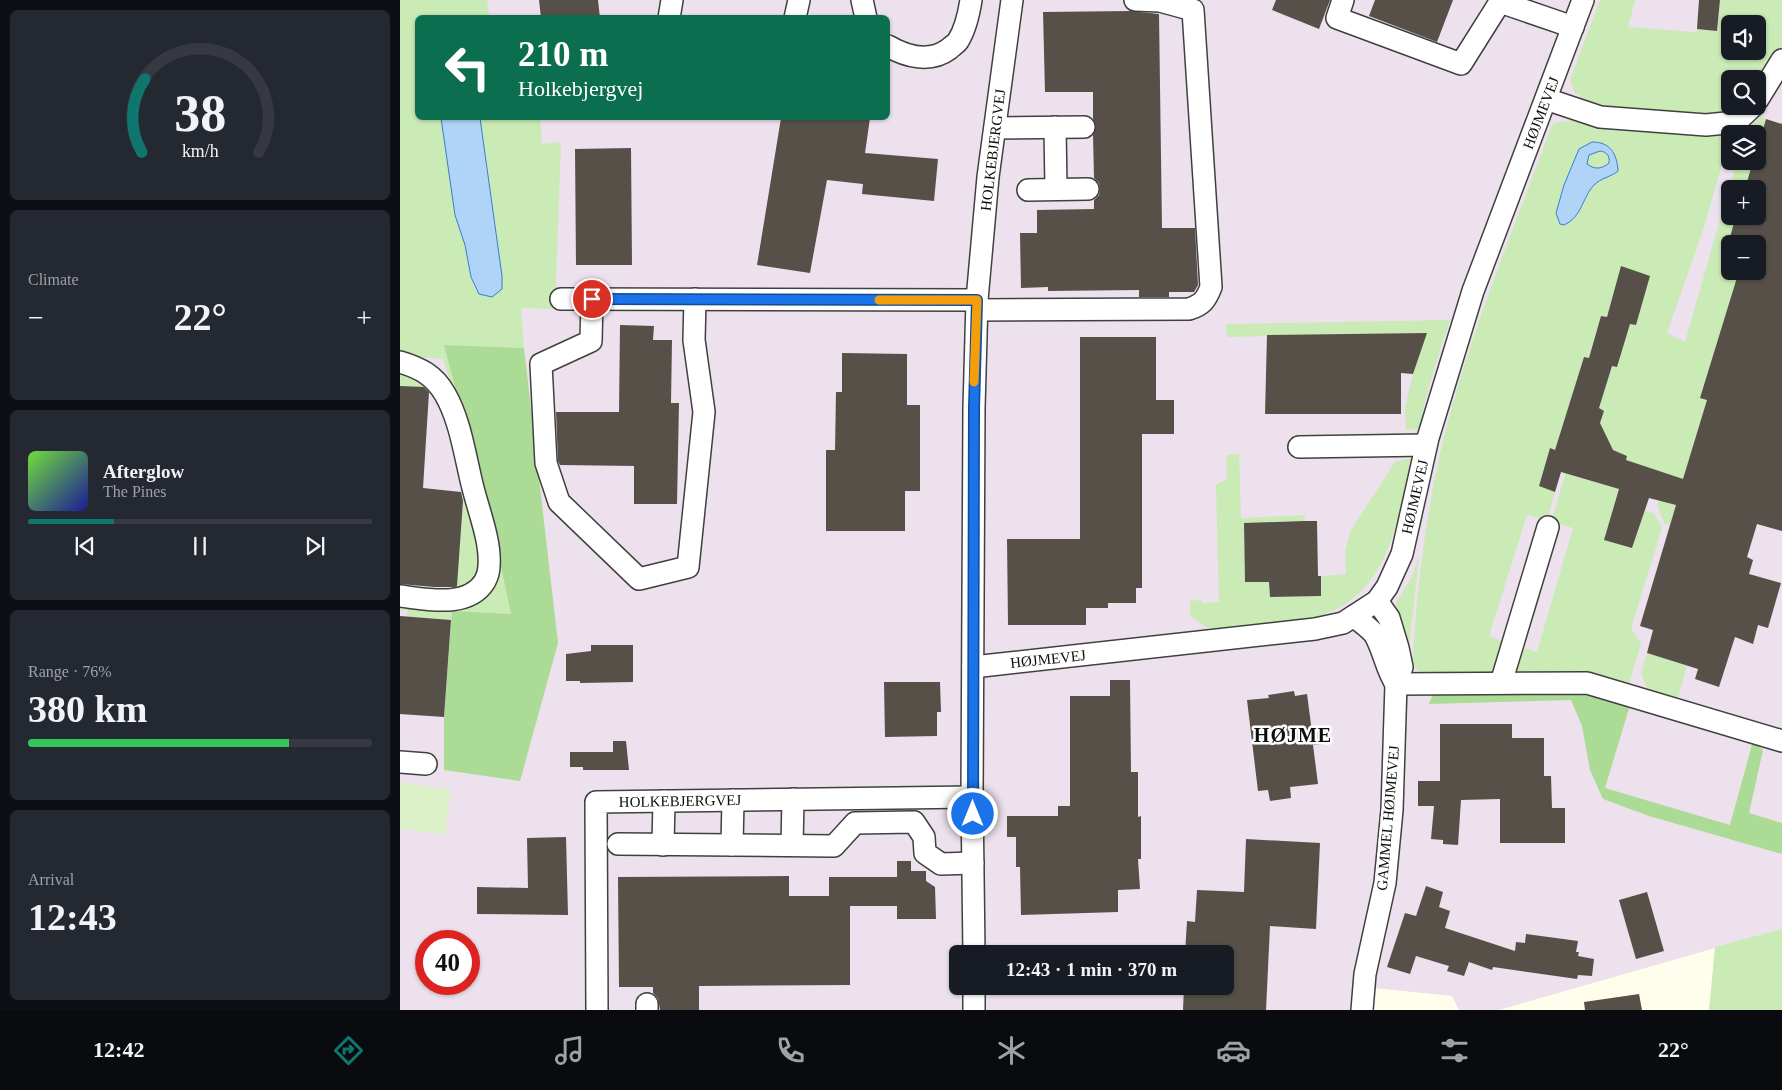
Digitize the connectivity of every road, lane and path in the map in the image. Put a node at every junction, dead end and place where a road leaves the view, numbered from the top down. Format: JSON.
{"nodes":[{"id":1,"x":672,"y":0,"type":"edge"},
{"id":2,"x":799,"y":0,"type":"edge"},
{"id":3,"x":862,"y":0,"type":"edge"},
{"id":4,"x":971,"y":0,"type":"edge"},
{"id":5,"x":1012,"y":0,"type":"edge"},
{"id":6,"x":1135,"y":0,"type":"edge"},
{"id":7,"x":1343,"y":0,"type":"edge"},
{"id":8,"x":1583,"y":0,"type":"edge"},
{"id":9,"x":1500,"y":1,"type":"edge"},
{"id":10,"x":670,"y":15,"type":"edge"},
{"id":11,"x":796,"y":15,"type":"edge"},
{"id":12,"x":865,"y":15,"type":"edge"},
{"id":13,"x":1573,"y":27,"type":"junction"},
{"id":14,"x":890,"y":47,"type":"edge"},
{"id":15,"x":1782,"y":60,"type":"edge"},
{"id":16,"x":1766,"y":86,"type":"edge"},
{"id":17,"x":1546,"y":99,"type":"junction"},
{"id":18,"x":1743,"y":115,"type":"edge"},
{"id":19,"x":1084,"y":126,"type":"dead end"},
{"id":20,"x":1055,"y":127,"type":"junction"},
{"id":21,"x":995,"y":128,"type":"junction"},
{"id":22,"x":1088,"y":189,"type":"dead end"},
{"id":23,"x":1028,"y":190,"type":"dead end"},
{"id":24,"x":1056,"y":190,"type":"junction"},
{"id":25,"x":561,"y":299,"type":"dead end"},
{"id":26,"x":592,"y":299,"type":"junction"},
{"id":27,"x":695,"y":299,"type":"junction"},
{"id":28,"x":977,"y":305,"type":"junction"},
{"id":29,"x":400,"y":362,"type":"edge"},
{"id":30,"x":1426,"y":445,"type":"junction"},
{"id":31,"x":1300,"y":447,"type":"dead end"},
{"id":32,"x":1548,"y":527,"type":"dead end"},
{"id":33,"x":400,"y":596,"type":"edge"},
{"id":34,"x":1377,"y":601,"type":"junction"},
{"id":35,"x":1354,"y":616,"type":"junction"},
{"id":36,"x":973,"y":667,"type":"junction"},
{"id":37,"x":1501,"y":683,"type":"junction"},
{"id":38,"x":1396,"y":684,"type":"junction"},
{"id":39,"x":1782,"y":741,"type":"edge"},
{"id":40,"x":400,"y":762,"type":"edge"},
{"id":41,"x":426,"y":764,"type":"dead end"},
{"id":42,"x":972,"y":797,"type":"junction"},
{"id":43,"x":793,"y":799,"type":"junction"},
{"id":44,"x":733,"y":800,"type":"junction"},
{"id":45,"x":664,"y":801,"type":"junction"},
{"id":46,"x":618,"y":844,"type":"dead end"},
{"id":47,"x":663,"y":845,"type":"junction"},
{"id":48,"x":732,"y":845,"type":"junction"},
{"id":49,"x":792,"y":845,"type":"junction"},
{"id":50,"x":973,"y":863,"type":"junction"},
{"id":51,"x":974,"y":945,"type":"edge"},
{"id":52,"x":974,"y":995,"type":"edge"},
{"id":53,"x":597,"y":1010,"type":"edge"},
{"id":54,"x":974,"y":1010,"type":"edge"},
{"id":55,"x":1362,"y":1010,"type":"edge"}],
"edges":[{"from":1,"to":10,"type":"street"},
{"from":2,"to":11,"type":"street"},
{"from":3,"to":12,"type":"street"},
{"from":4,"to":14,"type":"street"},
{"from":5,"to":21,"type":"street","name":"HOLKEBJERGVEJ"},
{"from":6,"to":28,"type":"street"},
{"from":7,"to":9,"type":"street"},
{"from":8,"to":13,"type":"street","name":"HØJMEVEJ"},
{"from":9,"to":13,"type":"street"},
{"from":13,"to":17,"type":"street","name":"HØJMEVEJ"},
{"from":15,"to":16,"type":"street"},
{"from":17,"to":18,"type":"street"},
{"from":17,"to":30,"type":"street","name":"HØJMEVEJ"},
{"from":19,"to":20,"type":"street"},
{"from":20,"to":21,"type":"street"},
{"from":20,"to":24,"type":"street"},
{"from":21,"to":28,"type":"street","name":"HOLKEBJERGVEJ"},
{"from":22,"to":24,"type":"street"},
{"from":23,"to":24,"type":"street"},
{"from":25,"to":26,"type":"street"},
{"from":26,"to":27,"type":"street"},
{"from":26,"to":27,"type":"street"},
{"from":27,"to":28,"type":"street"},
{"from":28,"to":36,"type":"street","name":"HOLKEBJERGVEJ"},
{"from":29,"to":33,"type":"street"},
{"from":30,"to":31,"type":"street"},
{"from":30,"to":34,"type":"street","name":"HØJMEVEJ"},
{"from":32,"to":37,"type":"street"},
{"from":34,"to":35,"type":"street","name":"HØJMEVEJ"},
{"from":34,"to":38,"type":"street","name":"GAMMEL HØJMEVEJ"},
{"from":35,"to":36,"type":"street","name":"HØJMEVEJ"},
{"from":35,"to":38,"type":"street","name":"GAMMEL HØJMEVEJ"},
{"from":36,"to":42,"type":"street","name":"HOLKEBJERGVEJ"},
{"from":37,"to":38,"type":"street"},
{"from":37,"to":39,"type":"street"},
{"from":38,"to":55,"type":"street","name":"GAMMEL HØJMEVEJ"},
{"from":40,"to":41,"type":"street"},
{"from":42,"to":43,"type":"street","name":"HOLKEBJERGVEJ"},
{"from":42,"to":50,"type":"street","name":"HOLKEBJERGVEJ"},
{"from":43,"to":44,"type":"street","name":"HOLKEBJERGVEJ"},
{"from":43,"to":49,"type":"street"},
{"from":44,"to":45,"type":"street","name":"HOLKEBJERGVEJ"},
{"from":44,"to":48,"type":"street"},
{"from":45,"to":47,"type":"street"},
{"from":45,"to":53,"type":"street","name":"HOLKEBJERGVEJ"},
{"from":46,"to":47,"type":"street"},
{"from":47,"to":48,"type":"street"},
{"from":48,"to":49,"type":"street"},
{"from":49,"to":50,"type":"street"},
{"from":50,"to":51,"type":"street","name":"HOLKEBJERGVEJ"},
{"from":52,"to":54,"type":"street"}]}
